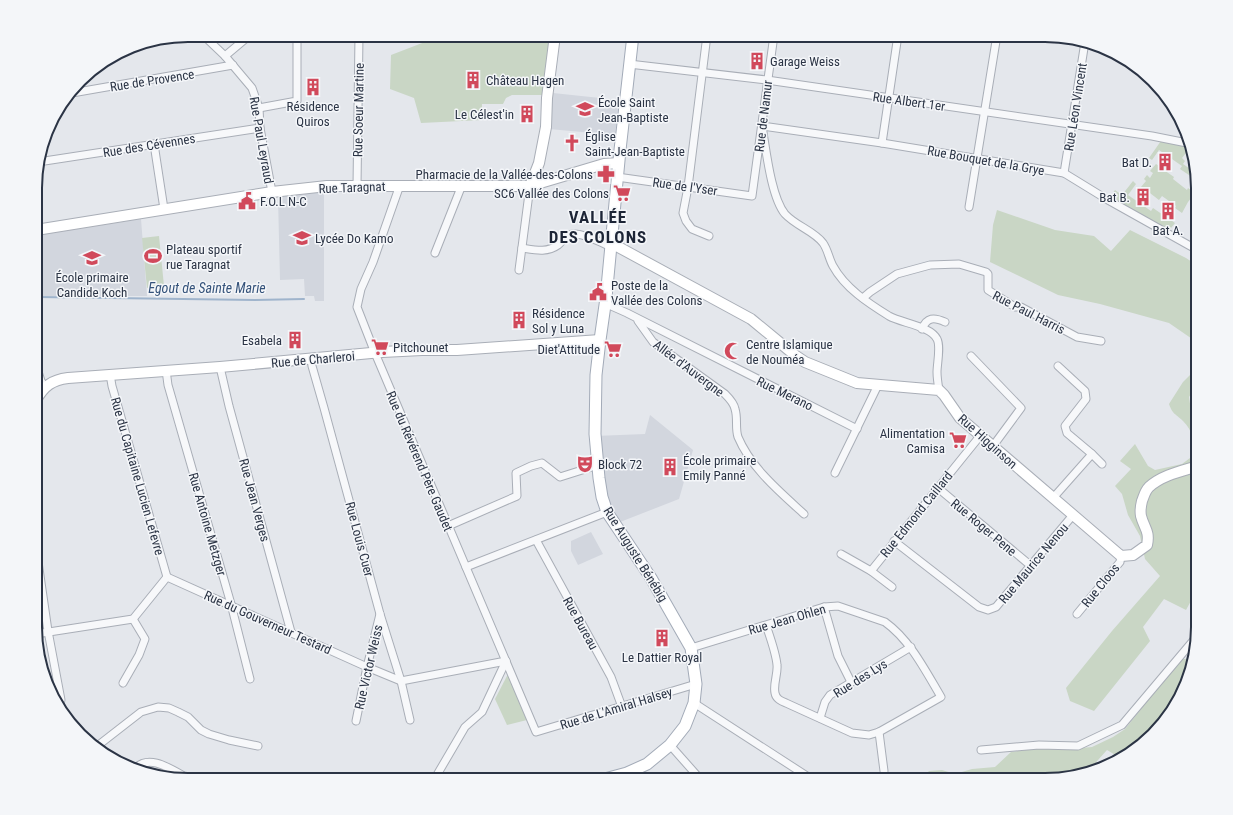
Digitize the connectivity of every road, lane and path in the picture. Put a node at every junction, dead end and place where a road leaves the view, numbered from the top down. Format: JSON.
{"nodes":[{"id":1,"x":210,"y":42,"type":"edge"},
{"id":2,"x":242,"y":42,"type":"edge"},
{"id":3,"x":297,"y":42,"type":"edge"},
{"id":4,"x":359,"y":42,"type":"edge"},
{"id":5,"x":554,"y":42,"type":"edge"},
{"id":6,"x":632,"y":42,"type":"edge"},
{"id":7,"x":706,"y":42,"type":"edge"},
{"id":8,"x":773,"y":42,"type":"edge"},
{"id":9,"x":897,"y":42,"type":"edge"},
{"id":10,"x":996,"y":42,"type":"edge"},
{"id":11,"x":1084,"y":47,"type":"edge"},
{"id":12,"x":225,"y":56,"type":"junction"},
{"id":13,"x":630,"y":64,"type":"junction"},
{"id":14,"x":233,"y":65,"type":"junction"},
{"id":15,"x":702,"y":73,"type":"junction"},
{"id":16,"x":767,"y":80,"type":"junction"},
{"id":17,"x":78,"y":92,"type":"edge"},
{"id":18,"x":889,"y":98,"type":"junction"},
{"id":19,"x":259,"y":108,"type":"junction"},
{"id":20,"x":985,"y":112,"type":"junction"},
{"id":21,"x":762,"y":126,"type":"junction"},
{"id":22,"x":1072,"y":126,"type":"junction"},
{"id":23,"x":260,"y":128,"type":"junction"},
{"id":24,"x":1183,"y":142,"type":"edge"},
{"id":25,"x":882,"y":143,"type":"junction"},
{"id":26,"x":154,"y":144,"type":"junction"},
{"id":27,"x":977,"y":159,"type":"junction"},
{"id":28,"x":45,"y":161,"type":"edge"},
{"id":29,"x":619,"y":163,"type":"junction"},
{"id":30,"x":1064,"y":173,"type":"junction"},
{"id":31,"x":617,"y":177,"type":"junction"},
{"id":32,"x":400,"y":185,"type":"junction"},
{"id":33,"x":462,"y":185,"type":"junction"},
{"id":34,"x":357,"y":186,"type":"junction"},
{"id":35,"x":530,"y":186,"type":"junction"},
{"id":36,"x":688,"y":186,"type":"junction"},
{"id":37,"x":272,"y":192,"type":"junction"},
{"id":38,"x":752,"y":196,"type":"joint"},
{"id":39,"x":969,"y":207,"type":"dead end"},
{"id":40,"x":164,"y":209,"type":"junction"},
{"id":41,"x":42,"y":229,"type":"edge"},
{"id":42,"x":709,"y":236,"type":"dead end"},
{"id":43,"x":611,"y":245,"type":"junction"},
{"id":44,"x":1191,"y":246,"type":"edge"},
{"id":45,"x":522,"y":248,"type":"junction"},
{"id":46,"x":435,"y":253,"type":"dead end"},
{"id":47,"x":519,"y":270,"type":"dead end"},
{"id":48,"x":863,"y":298,"type":"junction"},
{"id":49,"x":605,"y":305,"type":"junction"},
{"id":50,"x":637,"y":319,"type":"junction"},
{"id":51,"x":945,"y":322,"type":"dead end"},
{"id":52,"x":922,"y":329,"type":"junction"},
{"id":53,"x":600,"y":340,"type":"junction"},
{"id":54,"x":1101,"y":341,"type":"dead end"},
{"id":55,"x":375,"y":353,"type":"junction"},
{"id":56,"x":972,"y":356,"type":"dead end"},
{"id":57,"x":312,"y":359,"type":"junction"},
{"id":58,"x":1058,"y":366,"type":"dead end"},
{"id":59,"x":220,"y":367,"type":"junction"},
{"id":60,"x":166,"y":370,"type":"junction"},
{"id":61,"x":110,"y":374,"type":"junction"},
{"id":62,"x":42,"y":382,"type":"edge"},
{"id":63,"x":878,"y":385,"type":"junction"},
{"id":64,"x":45,"y":387,"type":"junction"},
{"id":65,"x":939,"y":390,"type":"junction"},
{"id":66,"x":42,"y":391,"type":"edge"},
{"id":67,"x":857,"y":429,"type":"junction"},
{"id":68,"x":980,"y":436,"type":"junction"},
{"id":69,"x":993,"y":446,"type":"junction"},
{"id":70,"x":1092,"y":454,"type":"junction"},
{"id":71,"x":1102,"y":464,"type":"dead end"},
{"id":72,"x":598,"y":465,"type":"junction"},
{"id":73,"x":1191,"y":468,"type":"edge"},
{"id":74,"x":835,"y":473,"type":"dead end"},
{"id":75,"x":938,"y":488,"type":"junction"},
{"id":76,"x":1053,"y":498,"type":"junction"},
{"id":77,"x":607,"y":512,"type":"junction"},
{"id":78,"x":804,"y":514,"type":"dead end"},
{"id":79,"x":1073,"y":515,"type":"junction"},
{"id":80,"x":448,"y":526,"type":"junction"},
{"id":81,"x":536,"y":540,"type":"junction"},
{"id":82,"x":894,"y":541,"type":"junction"},
{"id":83,"x":841,"y":554,"type":"dead end"},
{"id":84,"x":1121,"y":556,"type":"junction"},
{"id":85,"x":1030,"y":565,"type":"junction"},
{"id":86,"x":466,"y":567,"type":"junction"},
{"id":87,"x":870,"y":570,"type":"junction"},
{"id":88,"x":167,"y":577,"type":"junction"},
{"id":89,"x":892,"y":588,"type":"dead end"},
{"id":90,"x":42,"y":590,"type":"edge"},
{"id":91,"x":231,"y":604,"type":"junction"},
{"id":92,"x":824,"y":607,"type":"junction"},
{"id":93,"x":380,"y":614,"type":"junction"},
{"id":94,"x":1077,"y":614,"type":"dead end"},
{"id":95,"x":133,"y":619,"type":"junction"},
{"id":96,"x":766,"y":625,"type":"junction"},
{"id":97,"x":48,"y":631,"type":"junction"},
{"id":98,"x":42,"y":632,"type":"edge"},
{"id":99,"x":291,"y":632,"type":"junction"},
{"id":100,"x":1190,"y":645,"type":"edge"},
{"id":101,"x":911,"y":647,"type":"junction"},
{"id":102,"x":690,"y":648,"type":"junction"},
{"id":103,"x":506,"y":661,"type":"junction"},
{"id":104,"x":367,"y":667,"type":"junction"},
{"id":105,"x":250,"y":679,"type":"dead end"},
{"id":106,"x":401,"y":680,"type":"junction"},
{"id":107,"x":851,"y":682,"type":"junction"},
{"id":108,"x":123,"y":683,"type":"dead end"},
{"id":109,"x":696,"y":684,"type":"junction"},
{"id":110,"x":60,"y":697,"type":"edge"},
{"id":111,"x":694,"y":703,"type":"junction"},
{"id":112,"x":622,"y":707,"type":"junction"},
{"id":113,"x":820,"y":718,"type":"junction"},
{"id":114,"x":410,"y":720,"type":"dead end"},
{"id":115,"x":356,"y":721,"type":"dead end"},
{"id":116,"x":536,"y":732,"type":"joint"},
{"id":117,"x":879,"y":732,"type":"junction"},
{"id":118,"x":100,"y":743,"type":"edge"},
{"id":119,"x":670,"y":745,"type":"junction"},
{"id":120,"x":258,"y":746,"type":"dead end"},
{"id":121,"x":981,"y":750,"type":"dead end"},
{"id":122,"x":140,"y":764,"type":"edge"},
{"id":123,"x":884,"y":771,"type":"dead end"},
{"id":124,"x":177,"y":773,"type":"edge"},
{"id":125,"x":438,"y":773,"type":"edge"},
{"id":126,"x":627,"y":773,"type":"edge"},
{"id":127,"x":695,"y":773,"type":"edge"},
{"id":128,"x":802,"y":773,"type":"edge"}],
"edges":[{"from":1,"to":12,"type":"street","name":"Rue Paul Leyraud"},
{"from":2,"to":12,"type":"street"},
{"from":3,"to":19,"type":"street"},
{"from":4,"to":34,"type":"street","name":"Rue Soeur Martine"},
{"from":5,"to":35,"type":"street"},
{"from":6,"to":13,"type":"main road","name":"Rue Auguste Bénébig"},
{"from":7,"to":15,"type":"street"},
{"from":8,"to":16,"type":"street","name":"Rue de Namur"},
{"from":9,"to":18,"type":"street"},
{"from":10,"to":20,"type":"street"},
{"from":11,"to":22,"type":"street","name":"Rue Léon Vincent"},
{"from":12,"to":14,"type":"street","name":"Rue Paul Leyraud"},
{"from":13,"to":15,"type":"street","name":"Rue Albert 1er"},
{"from":13,"to":29,"type":"main road","name":"Rue Auguste Bénébig"},
{"from":14,"to":17,"type":"street","name":"Rue de Provence"},
{"from":14,"to":19,"type":"street","name":"Rue Paul Leyraud"},
{"from":15,"to":16,"type":"street","name":"Rue Albert 1er"},
{"from":15,"to":36,"type":"street"},
{"from":16,"to":18,"type":"street","name":"Rue Albert 1er"},
{"from":16,"to":21,"type":"street","name":"Rue de Namur"},
{"from":18,"to":20,"type":"street","name":"Rue Albert 1er"},
{"from":18,"to":25,"type":"street"},
{"from":19,"to":23,"type":"street","name":"Rue Paul Leyraud"},
{"from":20,"to":22,"type":"street","name":"Rue Albert 1er"},
{"from":20,"to":27,"type":"street"},
{"from":21,"to":25,"type":"street","name":"Rue Bouquet de la Grye"},
{"from":21,"to":38,"type":"street","name":"Rue de Namur"},
{"from":21,"to":48,"type":"street"},
{"from":22,"to":24,"type":"street","name":"Rue Albert 1er"},
{"from":22,"to":30,"type":"street","name":"Rue Léon Vincent"},
{"from":23,"to":26,"type":"street","name":"Rue des Cévennes"},
{"from":23,"to":37,"type":"street","name":"Rue Paul Leyraud"},
{"from":25,"to":27,"type":"street","name":"Rue Bouquet de la Grye"},
{"from":26,"to":28,"type":"street","name":"Rue des Cévennes"},
{"from":26,"to":40,"type":"street"},
{"from":27,"to":30,"type":"street","name":"Rue Bouquet de la Grye"},
{"from":27,"to":39,"type":"street"},
{"from":29,"to":31,"type":"main road","name":"Rue Auguste Bénébig"},
{"from":29,"to":35,"type":"street","name":"Rue Taragnat"},
{"from":30,"to":44,"type":"street","name":"Rue Bouquet de la Grye"},
{"from":31,"to":36,"type":"street","name":"Rue de l'Yser"},
{"from":31,"to":43,"type":"main road","name":"Rue Auguste Bénébig"},
{"from":32,"to":33,"type":"street","name":"Rue Taragnat"},
{"from":32,"to":34,"type":"street","name":"Rue Taragnat"},
{"from":32,"to":55,"type":"street","name":"Rue du Révérend Père Gaudet"},
{"from":33,"to":35,"type":"street","name":"Rue Taragnat"},
{"from":33,"to":46,"type":"street"},
{"from":34,"to":37,"type":"street","name":"Rue Taragnat"},
{"from":35,"to":45,"type":"street"},
{"from":36,"to":38,"type":"street","name":"Rue de l'Yser"},
{"from":36,"to":42,"type":"street"},
{"from":37,"to":40,"type":"street","name":"Rue Taragnat"},
{"from":40,"to":41,"type":"street","name":"Rue Taragnat"},
{"from":43,"to":45,"type":"street"},
{"from":43,"to":49,"type":"main road","name":"Rue Auguste Bénébig"},
{"from":43,"to":63,"type":"street"},
{"from":45,"to":47,"type":"street"},
{"from":48,"to":52,"type":"street"},
{"from":48,"to":54,"type":"street","name":"Rue Paul Harris"},
{"from":49,"to":50,"type":"street","name":"Rue Merano"},
{"from":49,"to":53,"type":"main road","name":"Rue Auguste Bénébig"},
{"from":50,"to":67,"type":"street","name":"Rue Merano"},
{"from":50,"to":78,"type":"street","name":"Allée d'Auvergne"},
{"from":51,"to":52,"type":"street"},
{"from":52,"to":65,"type":"street"},
{"from":53,"to":55,"type":"street","name":"Rue de Charleroi"},
{"from":53,"to":72,"type":"main road","name":"Rue Auguste Bénébig"},
{"from":55,"to":57,"type":"street","name":"Rue de Charleroi"},
{"from":55,"to":80,"type":"street","name":"Rue du Révérend Père Gaudet"},
{"from":56,"to":69,"type":"street"},
{"from":57,"to":59,"type":"street","name":"Rue de Charleroi"},
{"from":57,"to":93,"type":"street","name":"Rue Louis Cuer"},
{"from":58,"to":70,"type":"street"},
{"from":59,"to":60,"type":"street","name":"Rue de Charleroi"},
{"from":59,"to":99,"type":"street","name":"Rue Jean Verges"},
{"from":60,"to":61,"type":"street","name":"Rue de Charleroi"},
{"from":60,"to":91,"type":"street","name":"Rue Antoine Metzger"},
{"from":61,"to":64,"type":"street","name":"Rue de Charleroi"},
{"from":61,"to":88,"type":"street","name":"Rue du Capitaine Lucien Lefevre"},
{"from":62,"to":64,"type":"street"},
{"from":63,"to":65,"type":"street"},
{"from":63,"to":67,"type":"street"},
{"from":64,"to":66,"type":"street"},
{"from":65,"to":68,"type":"street","name":"Rue Higginson"},
{"from":67,"to":74,"type":"street"},
{"from":68,"to":69,"type":"street","name":"Rue Higginson"},
{"from":68,"to":75,"type":"street","name":"Rue Edmond Caillard"},
{"from":69,"to":76,"type":"street","name":"Rue Higginson"},
{"from":70,"to":71,"type":"street"},
{"from":70,"to":76,"type":"street"},
{"from":72,"to":77,"type":"main road","name":"Rue Auguste Bénébig"},
{"from":72,"to":80,"type":"street"},
{"from":73,"to":84,"type":"street"},
{"from":75,"to":82,"type":"street","name":"Rue Edmond Caillard"},
{"from":75,"to":85,"type":"street","name":"Rue Roger Pene"},
{"from":76,"to":79,"type":"street","name":"Rue Higginson"},
{"from":77,"to":81,"type":"street"},
{"from":77,"to":102,"type":"main road","name":"Rue Auguste Bénébig"},
{"from":79,"to":84,"type":"street","name":"Rue Higginson"},
{"from":79,"to":85,"type":"street","name":"Rue Maurice Nenou"},
{"from":80,"to":86,"type":"street","name":"Rue du Révérend Père Gaudet"},
{"from":81,"to":86,"type":"street"},
{"from":81,"to":112,"type":"street","name":"Rue Bureau"},
{"from":82,"to":85,"type":"street","name":"Rue Maurice Nenou"},
{"from":82,"to":87,"type":"street","name":"Rue Edmond Caillard"},
{"from":83,"to":87,"type":"street"},
{"from":84,"to":94,"type":"street","name":"Rue Cloos"},
{"from":86,"to":103,"type":"street","name":"Rue du Révérend Père Gaudet"},
{"from":87,"to":89,"type":"street","name":"Rue Edmond Caillard"},
{"from":88,"to":91,"type":"street","name":"Rue du Gouverneur Testard"},
{"from":88,"to":95,"type":"street"},
{"from":90,"to":97,"type":"street"},
{"from":91,"to":99,"type":"street","name":"Rue du Gouverneur Testard"},
{"from":91,"to":105,"type":"street","name":"Rue Antoine Metzger"},
{"from":92,"to":96,"type":"street","name":"Rue Jean Ohlen"},
{"from":92,"to":101,"type":"street","name":"Rue Jean Ohlen"},
{"from":92,"to":107,"type":"street"},
{"from":93,"to":104,"type":"street","name":"Rue Victor Weiss"},
{"from":93,"to":106,"type":"street","name":"Rue Louis Cuer"},
{"from":95,"to":97,"type":"street"},
{"from":95,"to":108,"type":"street"},
{"from":96,"to":102,"type":"street","name":"Rue Jean Ohlen"},
{"from":96,"to":113,"type":"street"},
{"from":97,"to":98,"type":"street"},
{"from":97,"to":110,"type":"street"},
{"from":99,"to":104,"type":"street","name":"Rue du Gouverneur Testard"},
{"from":100,"to":121,"type":"street"},
{"from":101,"to":107,"type":"street","name":"Rue des Lys"},
{"from":101,"to":117,"type":"street","name":"Rue Jean Ohlen"},
{"from":102,"to":109,"type":"main road","name":"Rue Auguste Bénébig"},
{"from":103,"to":106,"type":"street"},
{"from":103,"to":116,"type":"street","name":"Rue du Révérend Père Gaudet"},
{"from":103,"to":125,"type":"street"},
{"from":104,"to":106,"type":"street","name":"Rue du Gouverneur Testard"},
{"from":104,"to":115,"type":"street","name":"Rue Victor Weiss"},
{"from":106,"to":114,"type":"street","name":"Rue Louis Cuer"},
{"from":107,"to":113,"type":"street","name":"Rue des Lys"},
{"from":109,"to":111,"type":"main road","name":"Rue Auguste Bénébig"},
{"from":109,"to":112,"type":"street","name":"Rue de L'Amiral Halsey"},
{"from":111,"to":119,"type":"main road","name":"Rue Auguste Bénébig"},
{"from":111,"to":128,"type":"street"},
{"from":112,"to":116,"type":"street","name":"Rue de L'Amiral Halsey"},
{"from":113,"to":117,"type":"street"},
{"from":117,"to":123,"type":"street"},
{"from":118,"to":120,"type":"street"},
{"from":119,"to":126,"type":"main road","name":"Rue Auguste Bénébig"},
{"from":119,"to":127,"type":"street"},
{"from":122,"to":124,"type":"street"}]}
